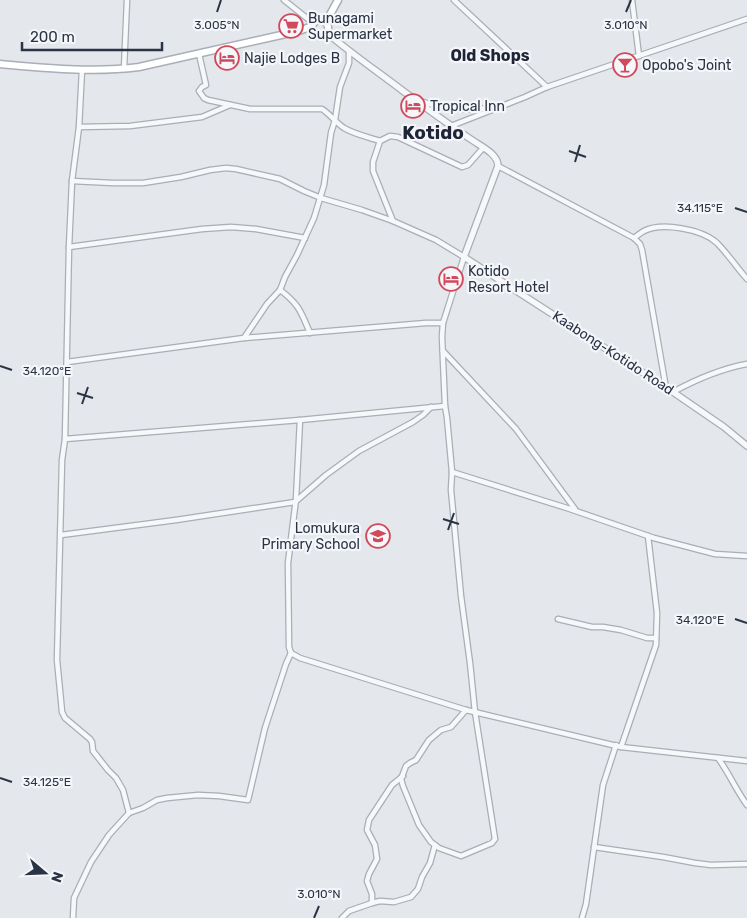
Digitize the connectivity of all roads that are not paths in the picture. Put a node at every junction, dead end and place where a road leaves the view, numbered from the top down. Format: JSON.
{"nodes":[{"id":1,"x":127,"y":0,"type":"edge"},
{"id":2,"x":284,"y":0,"type":"edge"},
{"id":3,"x":338,"y":0,"type":"edge"},
{"id":4,"x":454,"y":0,"type":"edge"},
{"id":5,"x":632,"y":0,"type":"edge"},
{"id":6,"x":747,"y":19,"type":"edge"},
{"id":7,"x":326,"y":22,"type":"junction"},
{"id":8,"x":313,"y":27,"type":"junction"},
{"id":9,"x":327,"y":34,"type":"junction"},
{"id":10,"x":349,"y":52,"type":"junction"},
{"id":11,"x":199,"y":54,"type":"junction"},
{"id":12,"x":639,"y":56,"type":"junction"},
{"id":13,"x":0,"y":64,"type":"edge"},
{"id":14,"x":124,"y":69,"type":"junction"},
{"id":15,"x":82,"y":70,"type":"junction"},
{"id":16,"x":547,"y":87,"type":"junction"},
{"id":17,"x":413,"y":99,"type":"junction"},
{"id":18,"x":232,"y":105,"type":"junction"},
{"id":19,"x":497,"y":107,"type":"junction"},
{"id":20,"x":335,"y":120,"type":"junction"},
{"id":21,"x":79,"y":126,"type":"junction"},
{"id":22,"x":451,"y":126,"type":"junction"},
{"id":23,"x":380,"y":141,"type":"junction"},
{"id":24,"x":483,"y":148,"type":"junction"},
{"id":25,"x":498,"y":166,"type":"junction"},
{"id":26,"x":72,"y":181,"type":"junction"},
{"id":27,"x":320,"y":198,"type":"junction"},
{"id":28,"x":393,"y":221,"type":"junction"},
{"id":29,"x":305,"y":238,"type":"junction"},
{"id":30,"x":634,"y":238,"type":"junction"},
{"id":31,"x":69,"y":248,"type":"junction"},
{"id":32,"x":464,"y":257,"type":"junction"},
{"id":33,"x":747,"y":279,"type":"edge"},
{"id":34,"x":280,"y":290,"type":"junction"},
{"id":35,"x":443,"y":323,"type":"junction"},
{"id":36,"x":310,"y":333,"type":"junction"},
{"id":37,"x":244,"y":338,"type":"junction"},
{"id":38,"x":443,"y":351,"type":"junction"},
{"id":39,"x":68,"y":362,"type":"junction"},
{"id":40,"x":747,"y":364,"type":"edge"},
{"id":41,"x":666,"y":388,"type":"junction"},
{"id":42,"x":672,"y":392,"type":"junction"},
{"id":43,"x":445,"y":406,"type":"junction"},
{"id":44,"x":431,"y":407,"type":"junction"},
{"id":45,"x":300,"y":420,"type":"junction"},
{"id":46,"x":65,"y":439,"type":"junction"},
{"id":47,"x":747,"y":446,"type":"edge"},
{"id":48,"x":452,"y":472,"type":"junction"},
{"id":49,"x":296,"y":502,"type":"junction"},
{"id":50,"x":576,"y":511,"type":"junction"},
{"id":51,"x":61,"y":536,"type":"junction"},
{"id":52,"x":648,"y":536,"type":"junction"},
{"id":53,"x":747,"y":556,"type":"edge"},
{"id":54,"x":558,"y":619,"type":"dead end"},
{"id":55,"x":656,"y":638,"type":"junction"},
{"id":56,"x":291,"y":653,"type":"junction"},
{"id":57,"x":466,"y":710,"type":"junction"},
{"id":58,"x":475,"y":712,"type":"junction"},
{"id":59,"x":619,"y":746,"type":"junction"},
{"id":60,"x":718,"y":758,"type":"junction"},
{"id":61,"x":747,"y":760,"type":"edge"},
{"id":62,"x":402,"y":776,"type":"junction"},
{"id":63,"x":747,"y":805,"type":"edge"},
{"id":64,"x":129,"y":812,"type":"junction"},
{"id":65,"x":435,"y":845,"type":"junction"},
{"id":66,"x":594,"y":847,"type":"junction"},
{"id":67,"x":747,"y":864,"type":"edge"},
{"id":68,"x":372,"y":903,"type":"junction"},
{"id":69,"x":73,"y":918,"type":"edge"},
{"id":70,"x":342,"y":918,"type":"edge"},
{"id":71,"x":582,"y":918,"type":"edge"}],
"edges":[{"from":1,"to":14,"type":"street"},
{"from":2,"to":8,"type":"street"},
{"from":3,"to":7,"type":"main road"},
{"from":4,"to":16,"type":"street"},
{"from":5,"to":12,"type":"street"},
{"from":6,"to":12,"type":"street"},
{"from":7,"to":8,"type":"main road"},
{"from":7,"to":9,"type":"main road"},
{"from":8,"to":9,"type":"main road"},
{"from":8,"to":11,"type":"main road"},
{"from":9,"to":10,"type":"street"},
{"from":10,"to":17,"type":"street"},
{"from":10,"to":20,"type":"street"},
{"from":11,"to":14,"type":"main road"},
{"from":11,"to":18,"type":"street"},
{"from":12,"to":16,"type":"street"},
{"from":13,"to":15,"type":"main road"},
{"from":14,"to":15,"type":"main road"},
{"from":15,"to":21,"type":"street"},
{"from":16,"to":19,"type":"street"},
{"from":17,"to":19,"type":"street"},
{"from":17,"to":22,"type":"street"},
{"from":18,"to":20,"type":"street"},
{"from":18,"to":21,"type":"street"},
{"from":19,"to":22,"type":"street"},
{"from":20,"to":23,"type":"street"},
{"from":20,"to":27,"type":"street"},
{"from":21,"to":26,"type":"street"},
{"from":22,"to":24,"type":"street"},
{"from":23,"to":24,"type":"street"},
{"from":23,"to":28,"type":"street"},
{"from":24,"to":25,"type":"street"},
{"from":25,"to":30,"type":"street"},
{"from":25,"to":32,"type":"street"},
{"from":26,"to":27,"type":"street"},
{"from":26,"to":31,"type":"street"},
{"from":27,"to":28,"type":"street"},
{"from":27,"to":29,"type":"street"},
{"from":28,"to":32,"type":"street"},
{"from":29,"to":31,"type":"street"},
{"from":29,"to":34,"type":"street"},
{"from":30,"to":33,"type":"street"},
{"from":30,"to":41,"type":"street"},
{"from":31,"to":39,"type":"street"},
{"from":32,"to":35,"type":"street"},
{"from":32,"to":41,"type":"street","name":"Kaabong-Kotido Road"},
{"from":34,"to":36,"type":"street"},
{"from":34,"to":37,"type":"street"},
{"from":35,"to":36,"type":"street"},
{"from":35,"to":38,"type":"street"},
{"from":36,"to":37,"type":"street"},
{"from":37,"to":39,"type":"street"},
{"from":38,"to":43,"type":"street"},
{"from":38,"to":50,"type":"street"},
{"from":39,"to":46,"type":"street"},
{"from":40,"to":42,"type":"street"},
{"from":41,"to":42,"type":"street","name":"Kaabong-Kotido Road"},
{"from":42,"to":47,"type":"street","name":"Kaabong-Kotido Road"},
{"from":43,"to":44,"type":"street"},
{"from":43,"to":48,"type":"street"},
{"from":44,"to":45,"type":"street"},
{"from":44,"to":49,"type":"street"},
{"from":45,"to":46,"type":"street"},
{"from":45,"to":49,"type":"street"},
{"from":46,"to":51,"type":"street"},
{"from":48,"to":50,"type":"street"},
{"from":48,"to":58,"type":"street"},
{"from":49,"to":51,"type":"street"},
{"from":49,"to":56,"type":"street"},
{"from":50,"to":52,"type":"street"},
{"from":51,"to":64,"type":"street"},
{"from":52,"to":53,"type":"street"},
{"from":52,"to":55,"type":"street"},
{"from":54,"to":55,"type":"street"},
{"from":55,"to":59,"type":"street"},
{"from":56,"to":57,"type":"street"},
{"from":56,"to":64,"type":"street"},
{"from":57,"to":58,"type":"street"},
{"from":57,"to":62,"type":"street"},
{"from":58,"to":59,"type":"street"},
{"from":58,"to":65,"type":"street"},
{"from":59,"to":60,"type":"street"},
{"from":59,"to":66,"type":"street"},
{"from":60,"to":61,"type":"street"},
{"from":60,"to":63,"type":"street"},
{"from":62,"to":65,"type":"street"},
{"from":62,"to":68,"type":"street"},
{"from":64,"to":69,"type":"street"},
{"from":65,"to":68,"type":"street"},
{"from":66,"to":67,"type":"street"},
{"from":66,"to":71,"type":"street"},
{"from":68,"to":70,"type":"street"}]}
